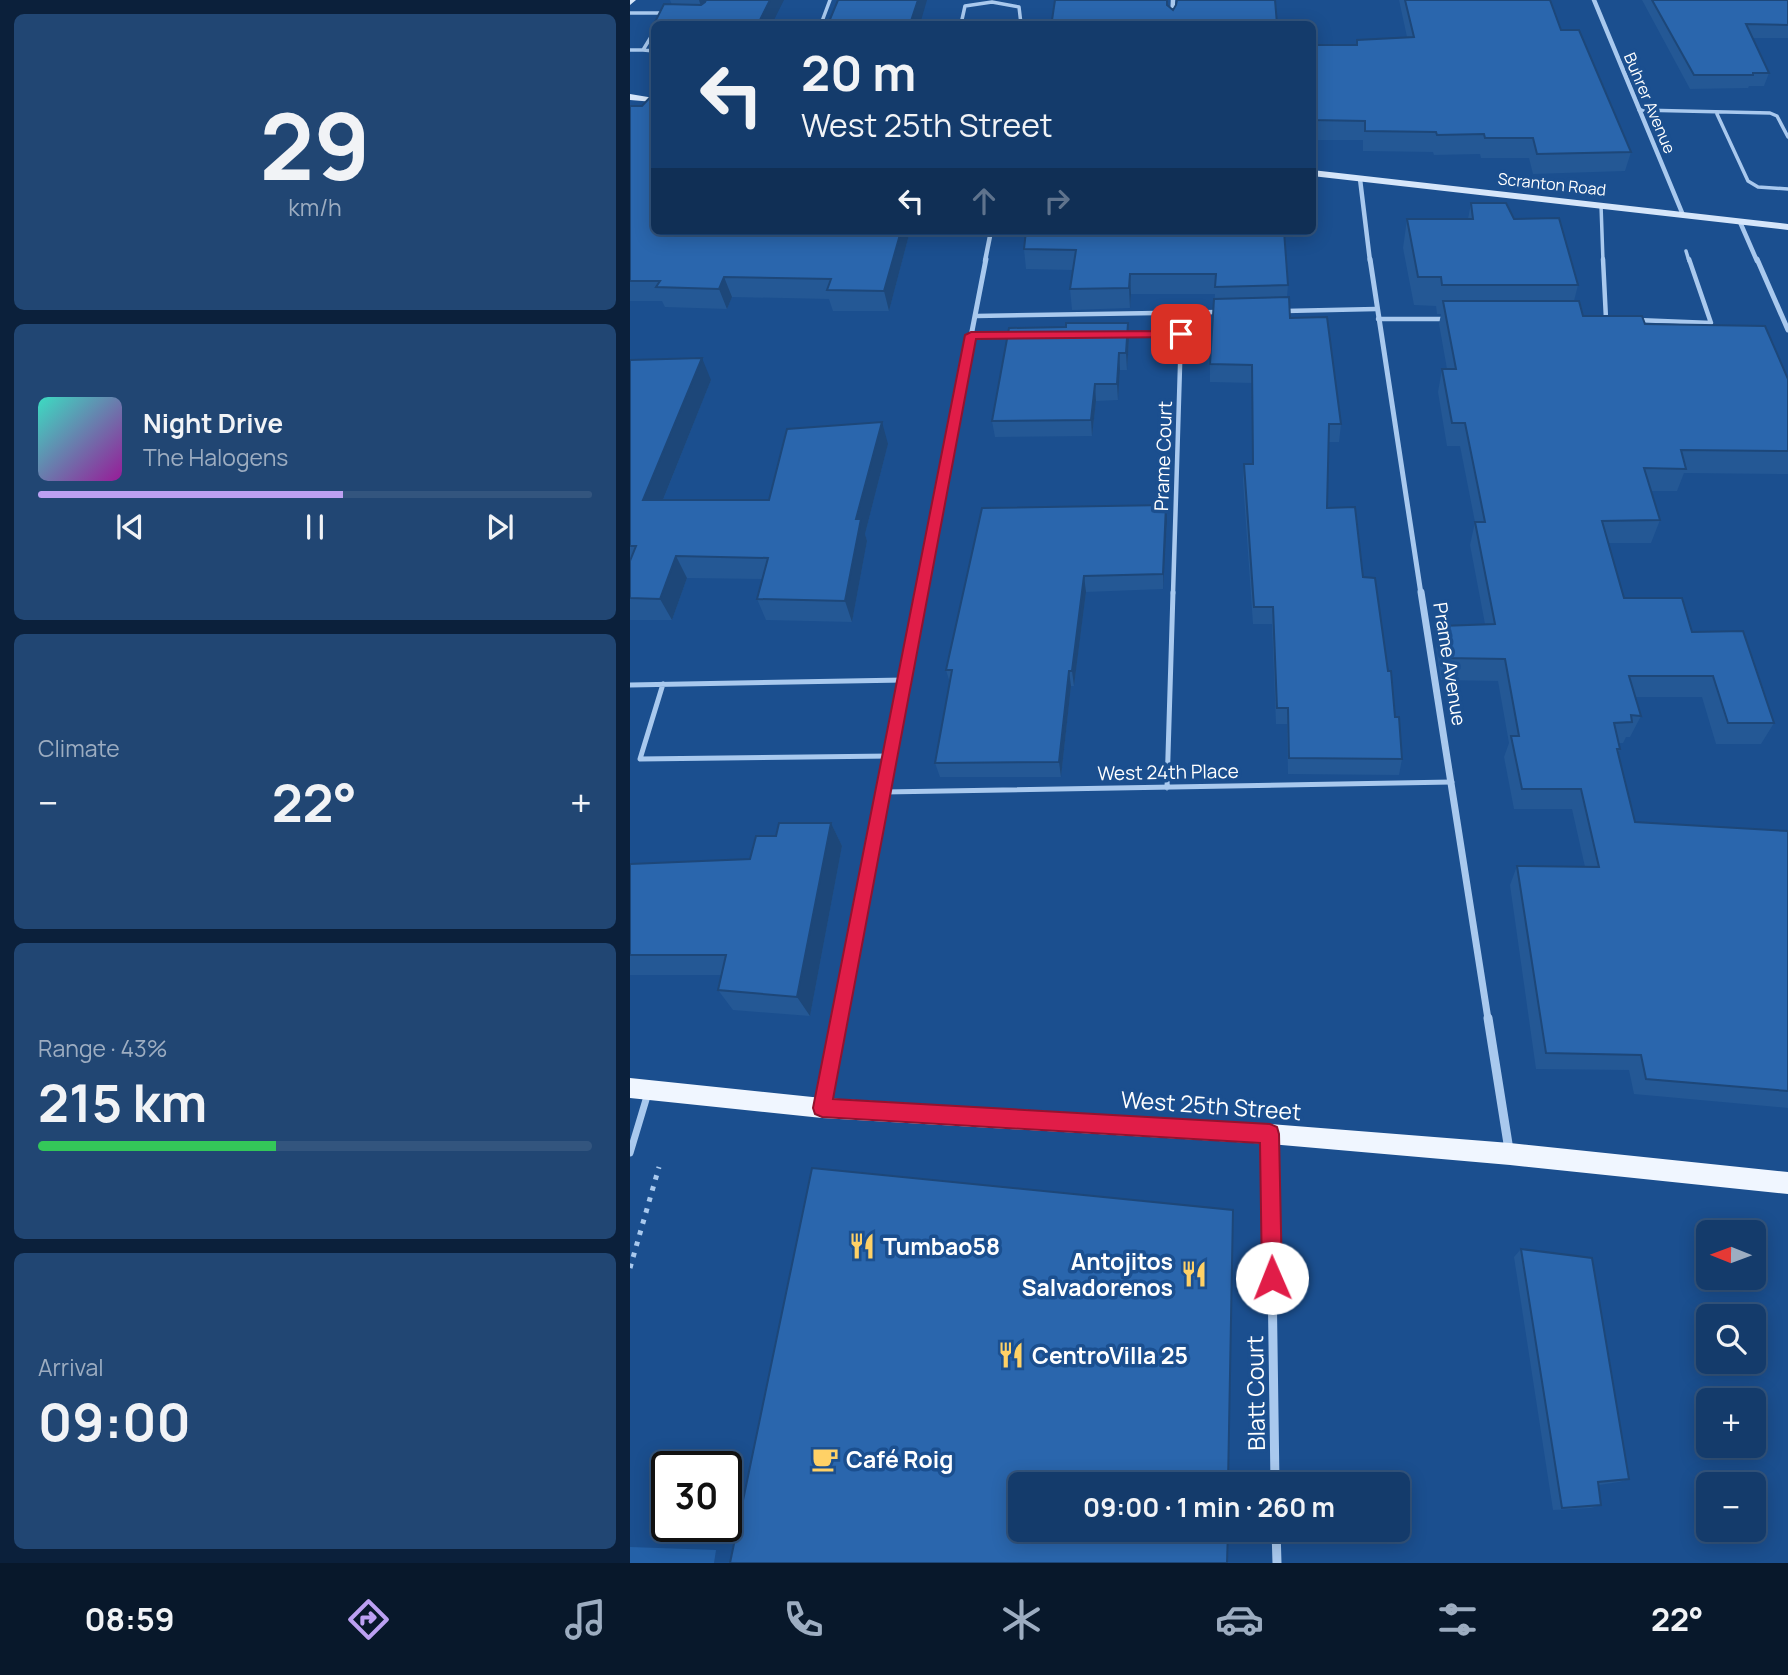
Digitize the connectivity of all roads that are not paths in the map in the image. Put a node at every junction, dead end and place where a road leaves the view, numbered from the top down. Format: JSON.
{"nodes":[{"id":1,"x":830,"y":0,"type":"edge"},
{"id":2,"x":1173,"y":0,"type":"edge"},
{"id":3,"x":1594,"y":0,"type":"edge"},
{"id":4,"x":630,"y":13,"type":"edge"},
{"id":5,"x":662,"y":19,"type":"joint"},
{"id":6,"x":675,"y":20,"type":"edge"},
{"id":7,"x":822,"y":21,"type":"edge"},
{"id":8,"x":962,"y":21,"type":"edge"},
{"id":9,"x":1021,"y":21,"type":"edge"},
{"id":10,"x":1172,"y":21,"type":"edge"},
{"id":11,"x":651,"y":37,"type":"edge"},
{"id":12,"x":630,"y":50,"type":"edge"},
{"id":13,"x":643,"y":50,"type":"junction"},
{"id":14,"x":651,"y":51,"type":"edge"},
{"id":15,"x":630,"y":97,"type":"edge"},
{"id":16,"x":651,"y":98,"type":"edge"},
{"id":17,"x":1639,"y":110,"type":"junction"},
{"id":18,"x":1717,"y":114,"type":"junction"},
{"id":19,"x":1788,"y":137,"type":"edge"},
{"id":20,"x":1316,"y":174,"type":"edge"},
{"id":21,"x":1360,"y":179,"type":"junction"},
{"id":22,"x":1788,"y":189,"type":"edge"},
{"id":23,"x":1601,"y":205,"type":"junction"},
{"id":24,"x":1683,"y":215,"type":"junction"},
{"id":25,"x":1740,"y":222,"type":"junction"},
{"id":26,"x":1788,"y":227,"type":"edge"},
{"id":27,"x":990,"y":235,"type":"edge"},
{"id":28,"x":1686,"y":251,"type":"dead end"},
{"id":29,"x":1376,"y":309,"type":"junction"},
{"id":30,"x":1285,"y":311,"type":"edge"},
{"id":31,"x":1230,"y":312,"type":"edge"},
{"id":32,"x":976,"y":316,"type":"junction"},
{"id":33,"x":1378,"y":319,"type":"junction"},
{"id":34,"x":1455,"y":319,"type":"edge"},
{"id":35,"x":1592,"y":319,"type":"edge"},
{"id":36,"x":1606,"y":319,"type":"junction"},
{"id":37,"x":1619,"y":319,"type":"edge"},
{"id":38,"x":1632,"y":320,"type":"edge"},
{"id":39,"x":1788,"y":330,"type":"edge"},
{"id":40,"x":971,"y":335,"type":"junction"},
{"id":41,"x":1024,"y":335,"type":"edge"},
{"id":42,"x":1115,"y":335,"type":"edge"},
{"id":43,"x":904,"y":680,"type":"junction"},
{"id":44,"x":663,"y":684,"type":"junction"},
{"id":45,"x":630,"y":685,"type":"edge"},
{"id":46,"x":891,"y":756,"type":"junction"},
{"id":47,"x":1452,"y":782,"type":"junction"},
{"id":48,"x":1167,"y":788,"type":"junction"},
{"id":49,"x":884,"y":792,"type":"junction"},
{"id":50,"x":639,"y":1089,"type":"edge"},
{"id":51,"x":822,"y":1108,"type":"junction"},
{"id":52,"x":1270,"y":1134,"type":"junction"},
{"id":53,"x":630,"y":1153,"type":"edge"},
{"id":54,"x":1510,"y":1154,"type":"junction"},
{"id":55,"x":1788,"y":1183,"type":"edge"},
{"id":56,"x":1275,"y":1472,"type":"edge"},
{"id":57,"x":1276,"y":1542,"type":"edge"},
{"id":58,"x":1277,"y":1563,"type":"edge"}],
"edges":[{"from":1,"to":7,"type":"lane"},
{"from":2,"to":10,"type":"street"},
{"from":3,"to":17,"type":"street","name":"Buhrer Avenue"},
{"from":4,"to":5,"type":"lane"},
{"from":5,"to":6,"type":"lane"},
{"from":8,"to":9,"type":"lane"},
{"from":11,"to":13,"type":"lane"},
{"from":12,"to":13,"type":"lane"},
{"from":13,"to":14,"type":"lane"},
{"from":15,"to":16,"type":"street"},
{"from":17,"to":18,"type":"lane"},
{"from":17,"to":24,"type":"street","name":"Buhrer Avenue"},
{"from":18,"to":19,"type":"lane"},
{"from":18,"to":22,"type":"lane"},
{"from":20,"to":21,"type":"street","name":"Scranton Road"},
{"from":21,"to":23,"type":"street","name":"Scranton Road"},
{"from":21,"to":29,"type":"street","name":"Prame Avenue"},
{"from":23,"to":24,"type":"street","name":"Scranton Road"},
{"from":23,"to":36,"type":"lane"},
{"from":24,"to":25,"type":"street","name":"Scranton Road"},
{"from":25,"to":26,"type":"street","name":"Scranton Road"},
{"from":25,"to":39,"type":"street"},
{"from":27,"to":32,"type":"street"},
{"from":28,"to":38,"type":"lane"},
{"from":29,"to":30,"type":"lane"},
{"from":29,"to":33,"type":"street","name":"Prame Avenue"},
{"from":31,"to":32,"type":"lane"},
{"from":32,"to":40,"type":"street"},
{"from":33,"to":34,"type":"lane"},
{"from":33,"to":47,"type":"street","name":"Prame Avenue"},
{"from":35,"to":36,"type":"lane"},
{"from":36,"to":37,"type":"lane"},
{"from":40,"to":41,"type":"lane"},
{"from":40,"to":43,"type":"street"},
{"from":42,"to":48,"type":"lane","name":"Prame Court"},
{"from":43,"to":44,"type":"lane"},
{"from":43,"to":46,"type":"street"},
{"from":44,"to":45,"type":"lane"},
{"from":44,"to":46,"type":"lane"},
{"from":46,"to":49,"type":"street"},
{"from":47,"to":48,"type":"lane","name":"West 24th Place"},
{"from":47,"to":54,"type":"street","name":"Prame Avenue"},
{"from":48,"to":49,"type":"lane","name":"West 24th Place"},
{"from":49,"to":51,"type":"street"},
{"from":50,"to":51,"type":"main road","name":"West 25th Street"},
{"from":50,"to":53,"type":"lane"},
{"from":51,"to":52,"type":"main road","name":"West 25th Street"},
{"from":52,"to":54,"type":"main road","name":"West 25th Street"},
{"from":52,"to":56,"type":"street","name":"Blatt Court"},
{"from":54,"to":55,"type":"main road","name":"West 25th Street"},
{"from":57,"to":58,"type":"street"}]}
